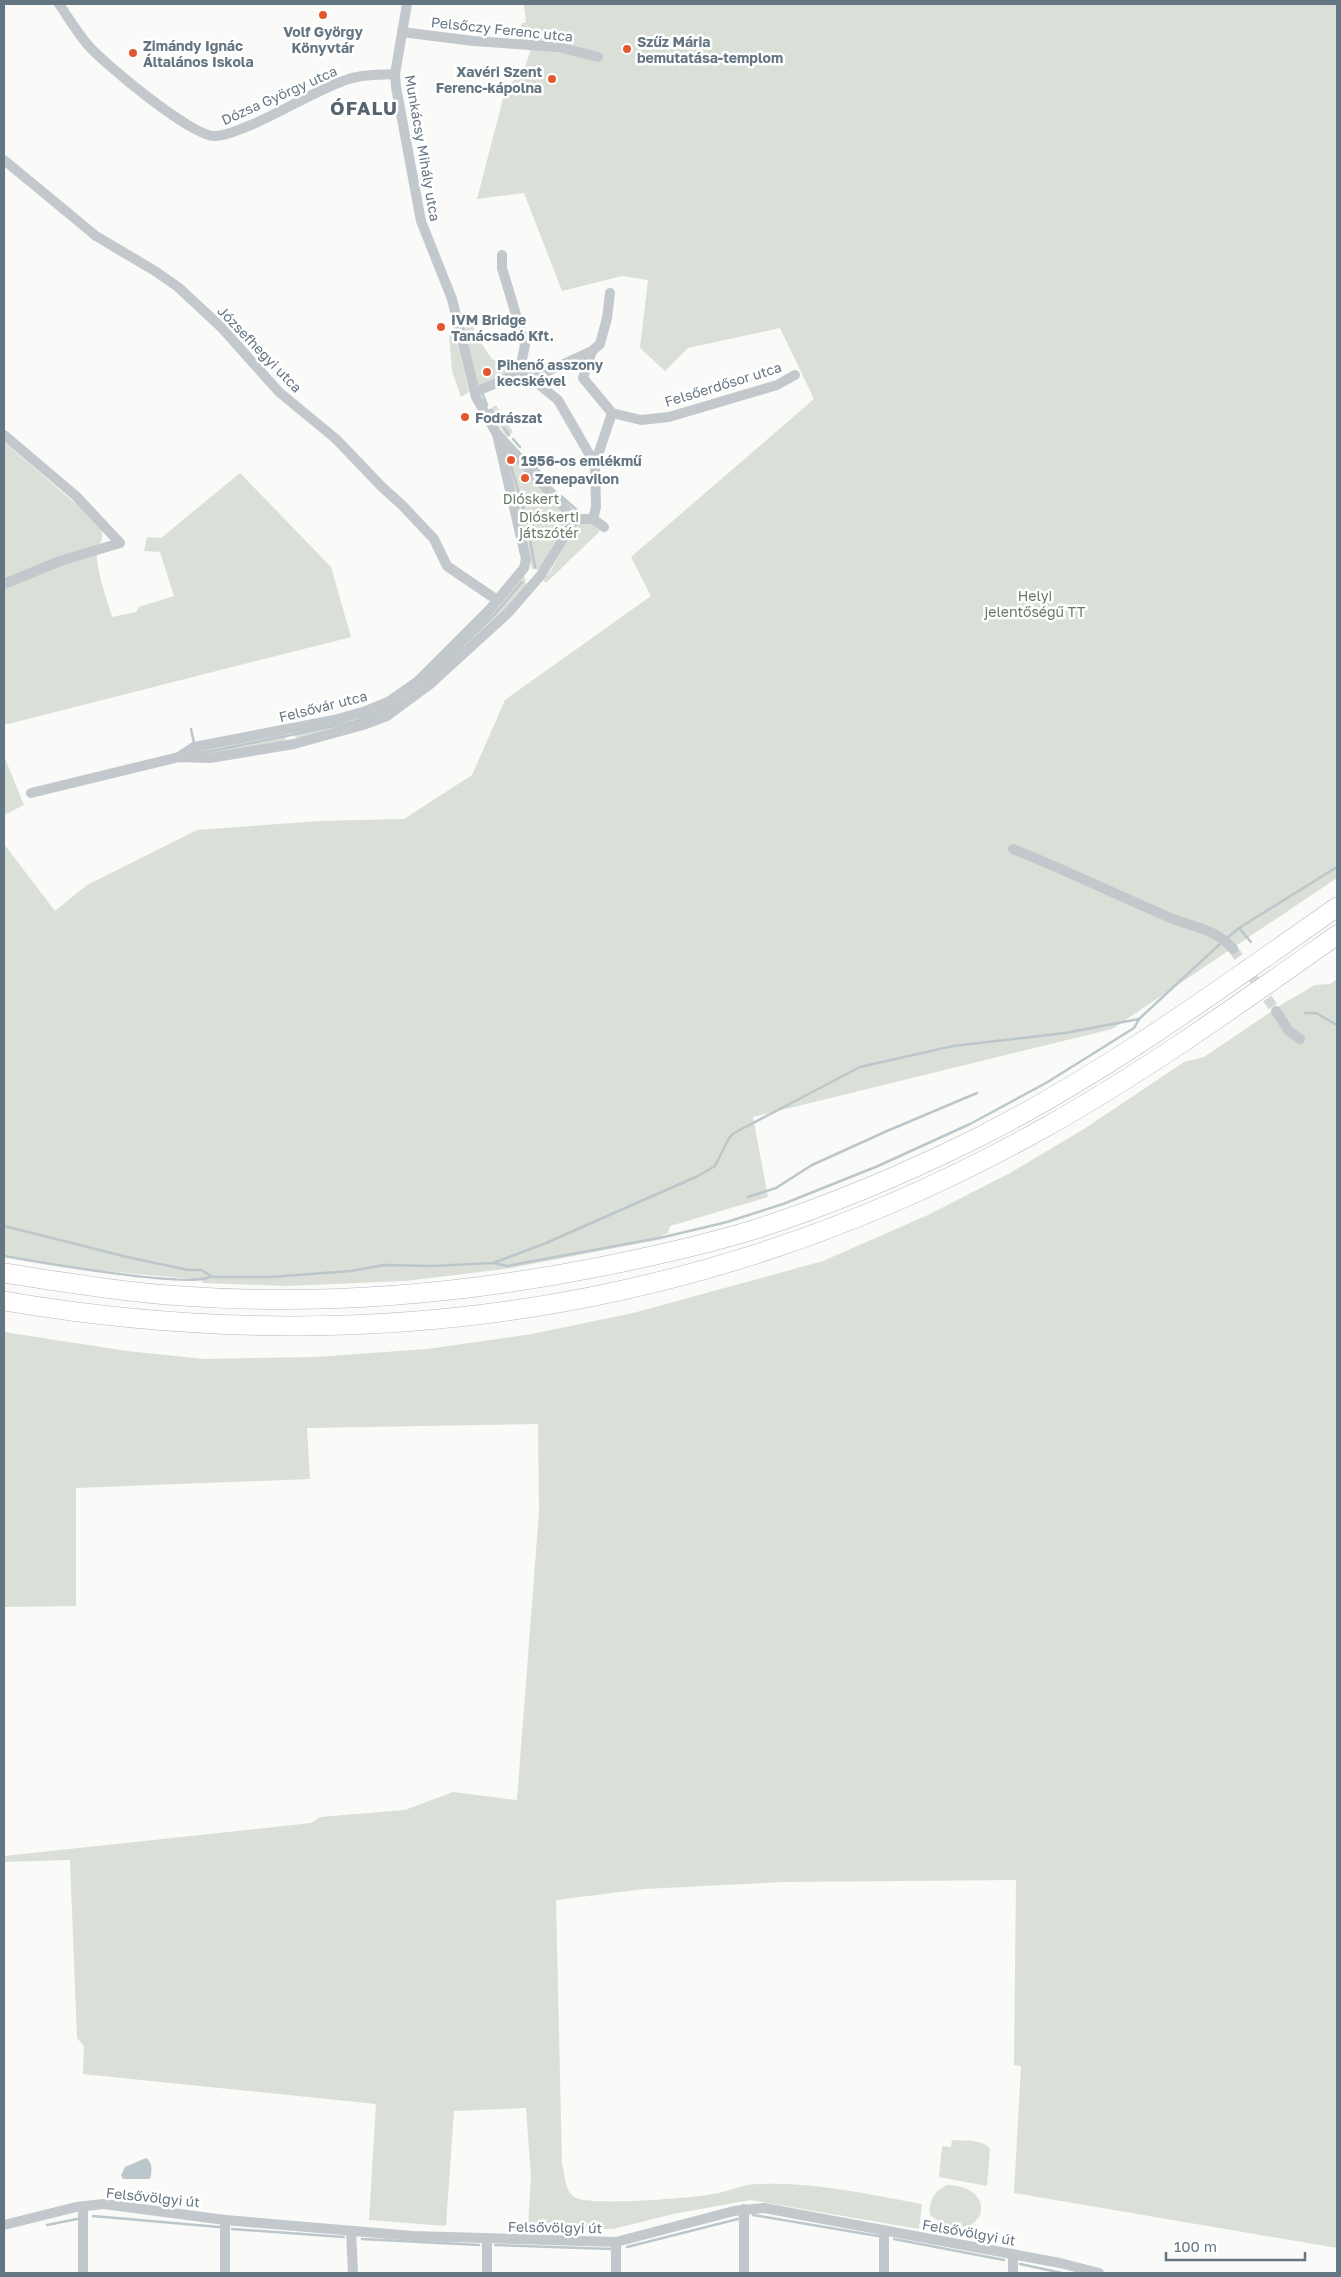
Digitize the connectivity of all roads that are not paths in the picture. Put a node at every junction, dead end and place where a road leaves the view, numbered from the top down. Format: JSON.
{"nodes":[{"id":1,"x":59,"y":4,"type":"edge"},
{"id":2,"x":407,"y":4,"type":"edge"},
{"id":3,"x":402,"y":32,"type":"junction"},
{"id":4,"x":598,"y":57,"type":"dead end"},
{"id":5,"x":395,"y":74,"type":"junction"},
{"id":6,"x":4,"y":160,"type":"edge"},
{"id":7,"x":502,"y":255,"type":"dead end"},
{"id":8,"x":610,"y":293,"type":"dead end"},
{"id":9,"x":592,"y":351,"type":"junction"},
{"id":10,"x":520,"y":369,"type":"junction"},
{"id":11,"x":795,"y":375,"type":"dead end"},
{"id":12,"x":532,"y":379,"type":"junction"},
{"id":13,"x":474,"y":392,"type":"junction"},
{"id":14,"x":612,"y":413,"type":"junction"},
{"id":15,"x":497,"y":434,"type":"junction"},
{"id":16,"x":4,"y":435,"type":"edge"},
{"id":17,"x":595,"y":464,"type":"junction"},
{"id":18,"x":575,"y":519,"type":"junction"},
{"id":19,"x":593,"y":519,"type":"junction"},
{"id":20,"x":604,"y":527,"type":"dead end"},
{"id":21,"x":533,"y":575,"type":"junction"},
{"id":22,"x":4,"y":584,"type":"edge"},
{"id":23,"x":497,"y":600,"type":"junction"},
{"id":24,"x":179,"y":757,"type":"junction"},
{"id":25,"x":31,"y":793,"type":"dead end"},
{"id":26,"x":1012,"y":849,"type":"dead end"},
{"id":27,"x":1337,"y":907,"type":"edge"},
{"id":28,"x":1337,"y":935,"type":"edge"},
{"id":29,"x":1227,"y":942,"type":"tunnel mouth"},
{"id":30,"x":1276,"y":1011,"type":"tunnel mouth"},
{"id":31,"x":1300,"y":1039,"type":"dead end"},
{"id":32,"x":4,"y":1273,"type":"edge"},
{"id":33,"x":4,"y":1301,"type":"edge"},
{"id":34,"x":83,"y":2207,"type":"junction"},
{"id":35,"x":744,"y":2209,"type":"junction"},
{"id":36,"x":225,"y":2220,"type":"junction"},
{"id":37,"x":4,"y":2225,"type":"edge"},
{"id":38,"x":351,"y":2231,"type":"junction"},
{"id":39,"x":884,"y":2232,"type":"junction"},
{"id":40,"x":487,"y":2239,"type":"junction"},
{"id":41,"x":616,"y":2242,"type":"junction"},
{"id":42,"x":1013,"y":2254,"type":"junction"},
{"id":43,"x":83,"y":2273,"type":"edge"},
{"id":44,"x":225,"y":2273,"type":"edge"},
{"id":45,"x":353,"y":2273,"type":"edge"},
{"id":46,"x":487,"y":2273,"type":"edge"},
{"id":47,"x":616,"y":2273,"type":"edge"},
{"id":48,"x":744,"y":2273,"type":"edge"},
{"id":49,"x":884,"y":2273,"type":"edge"},
{"id":50,"x":1013,"y":2273,"type":"edge"},
{"id":51,"x":1099,"y":2273,"type":"edge"}],
"edges":[{"from":1,"to":5,"type":"street","name":"Dózsa György utca"},
{"from":2,"to":3,"type":"street","name":"Munkácsy Mihály utca"},
{"from":3,"to":4,"type":"street","name":"Pelsőczy Ferenc utca"},
{"from":3,"to":5,"type":"street","name":"Munkácsy Mihály utca"},
{"from":5,"to":13,"type":"street","name":"Munkácsy Mihály utca"},
{"from":6,"to":23,"type":"street","name":"Józsefhegyi utca"},
{"from":7,"to":10,"type":"street"},
{"from":8,"to":9,"type":"street"},
{"from":9,"to":12,"type":"street"},
{"from":9,"to":14,"type":"street"},
{"from":10,"to":12,"type":"street"},
{"from":10,"to":13,"type":"street"},
{"from":11,"to":14,"type":"street","name":"Felsőerdősor utca"},
{"from":12,"to":17,"type":"street"},
{"from":13,"to":15,"type":"street","name":"Munkácsy Mihály utca"},
{"from":14,"to":17,"type":"street"},
{"from":15,"to":18,"type":"street","name":"Munkácsy Mihály utca"},
{"from":15,"to":21,"type":"street","name":"Munkácsy Mihály utca"},
{"from":16,"to":22,"type":"street"},
{"from":17,"to":19,"type":"street"},
{"from":18,"to":19,"type":"street"},
{"from":18,"to":21,"type":"street","name":"Felsővár utca"},
{"from":19,"to":20,"type":"street"},
{"from":21,"to":23,"type":"street","name":"Felsővár utca"},
{"from":21,"to":24,"type":"street","name":"Felsővár utca"},
{"from":23,"to":24,"type":"street","name":"Felsővár utca"},
{"from":24,"to":25,"type":"street","name":"Felsővár utca"},
{"from":26,"to":29,"type":"street"},
{"from":27,"to":32,"type":"highway"},
{"from":28,"to":33,"type":"highway"},
{"from":30,"to":31,"type":"street"},
{"from":34,"to":36,"type":"street","name":"Felsővölgyi út"},
{"from":34,"to":37,"type":"street","name":"Felsővölgyi út"},
{"from":34,"to":43,"type":"street"},
{"from":35,"to":39,"type":"street","name":"Felsővölgyi út"},
{"from":35,"to":41,"type":"street","name":"Felsővölgyi út"},
{"from":35,"to":48,"type":"street"},
{"from":36,"to":38,"type":"street","name":"Felsővölgyi út"},
{"from":36,"to":44,"type":"street"},
{"from":38,"to":40,"type":"street","name":"Felsővölgyi út"},
{"from":38,"to":45,"type":"street"},
{"from":39,"to":42,"type":"street","name":"Felsővölgyi út"},
{"from":39,"to":49,"type":"street"},
{"from":40,"to":41,"type":"street","name":"Felsővölgyi út"},
{"from":40,"to":46,"type":"street"},
{"from":41,"to":47,"type":"street"},
{"from":42,"to":50,"type":"street"},
{"from":42,"to":51,"type":"street","name":"Felsővölgyi út"}]}
